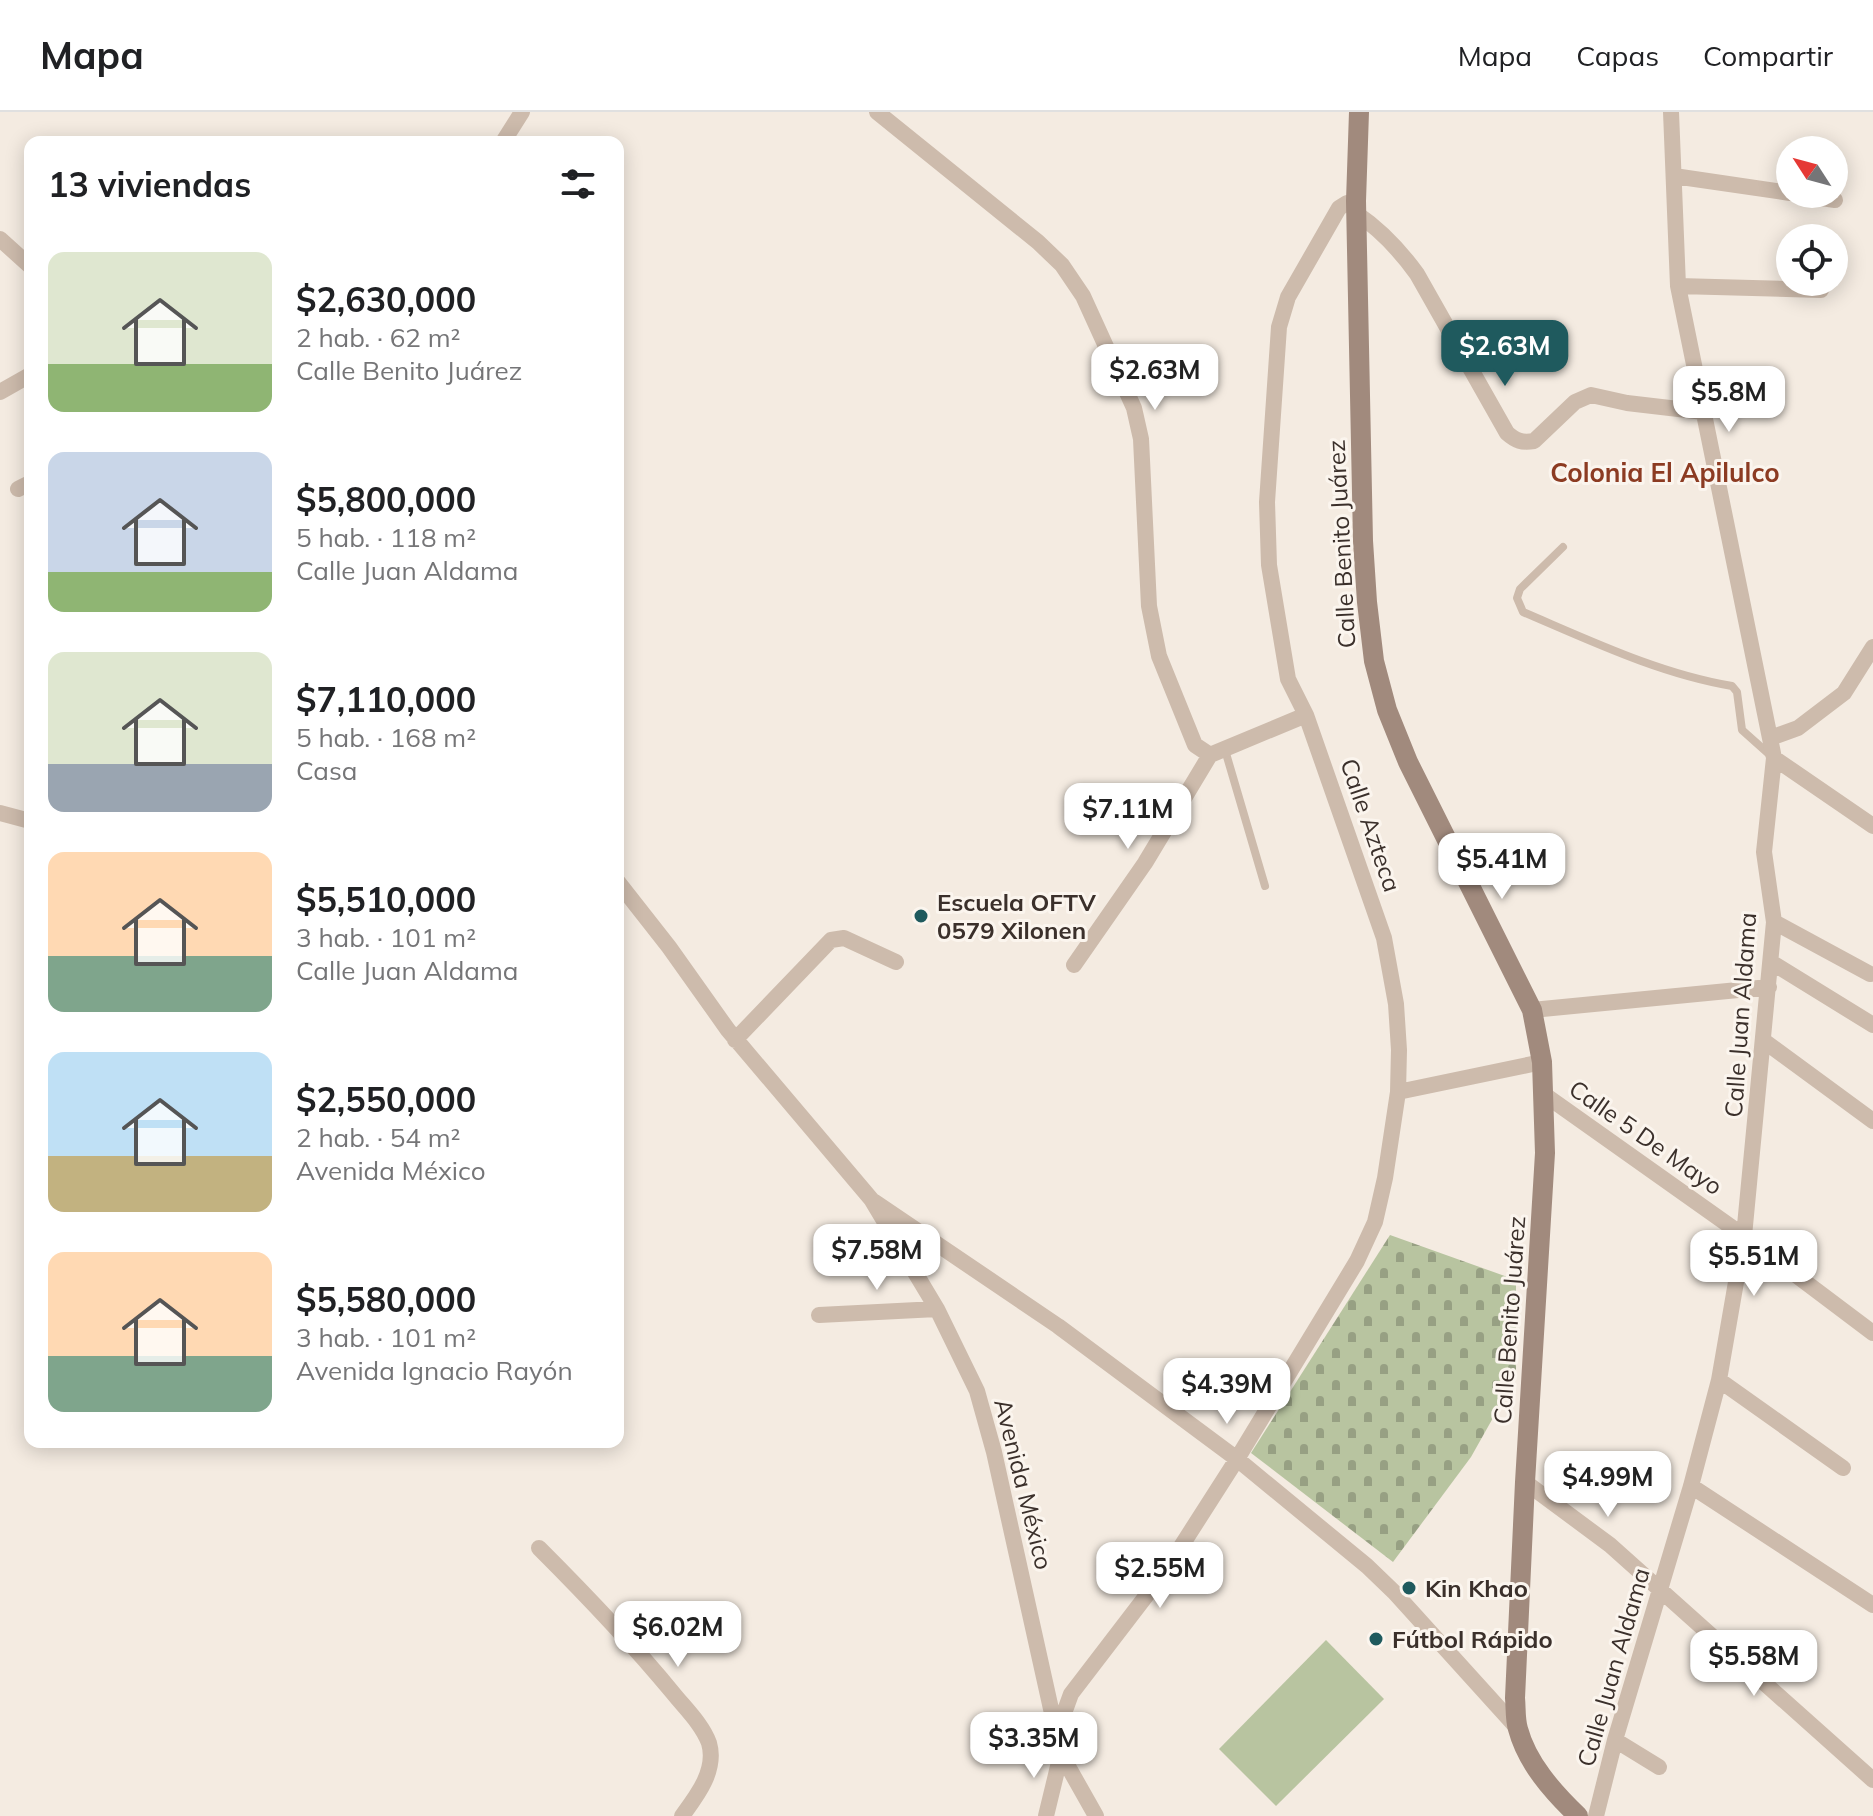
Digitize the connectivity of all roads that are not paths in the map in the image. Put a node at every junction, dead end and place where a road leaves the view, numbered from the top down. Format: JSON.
{"nodes":[{"id":1,"x":522,"y":112,"type":"edge"},
{"id":2,"x":877,"y":112,"type":"edge"},
{"id":3,"x":1359,"y":112,"type":"edge"},
{"id":4,"x":1671,"y":112,"type":"edge"},
{"id":5,"x":507,"y":136,"type":"edge"},
{"id":6,"x":1674,"y":176,"type":"junction"},
{"id":7,"x":1776,"y":192,"type":"edge"},
{"id":8,"x":1356,"y":207,"type":"junction"},
{"id":9,"x":0,"y":239,"type":"edge"},
{"id":10,"x":24,"y":261,"type":"edge"},
{"id":11,"x":1678,"y":286,"type":"junction"},
{"id":12,"x":1776,"y":289,"type":"edge"},
{"id":13,"x":24,"y":378,"type":"edge"},
{"id":14,"x":0,"y":392,"type":"edge"},
{"id":15,"x":1704,"y":412,"type":"junction"},
{"id":16,"x":1563,"y":547,"type":"dead end"},
{"id":17,"x":1873,"y":647,"type":"edge"},
{"id":18,"x":1306,"y":715,"type":"junction"},
{"id":19,"x":1770,"y":738,"type":"junction"},
{"id":20,"x":1217,"y":752,"type":"junction"},
{"id":21,"x":1774,"y":758,"type":"junction"},
{"id":22,"x":0,"y":813,"type":"edge"},
{"id":23,"x":24,"y":819,"type":"edge"},
{"id":24,"x":1873,"y":826,"type":"edge"},
{"id":25,"x":1265,"y":886,"type":"dead end"},
{"id":26,"x":624,"y":900,"type":"edge"},
{"id":27,"x":1774,"y":922,"type":"junction"},
{"id":28,"x":896,"y":962,"type":"dead end"},
{"id":29,"x":1771,"y":962,"type":"junction"},
{"id":30,"x":1074,"y":965,"type":"dead end"},
{"id":31,"x":1870,"y":974,"type":"dead end"},
{"id":32,"x":1769,"y":987,"type":"junction"},
{"id":33,"x":1532,"y":1010,"type":"junction"},
{"id":34,"x":1873,"y":1025,"type":"edge"},
{"id":35,"x":735,"y":1040,"type":"junction"},
{"id":36,"x":1764,"y":1041,"type":"junction"},
{"id":37,"x":1542,"y":1062,"type":"junction"},
{"id":38,"x":1398,"y":1092,"type":"junction"},
{"id":39,"x":1545,"y":1095,"type":"junction"},
{"id":40,"x":1873,"y":1121,"type":"edge"},
{"id":41,"x":871,"y":1199,"type":"junction"},
{"id":42,"x":1744,"y":1236,"type":"junction"},
{"id":43,"x":937,"y":1309,"type":"junction"},
{"id":44,"x":819,"y":1315,"type":"dead end"},
{"id":45,"x":1873,"y":1333,"type":"edge"},
{"id":46,"x":1719,"y":1380,"type":"junction"},
{"id":47,"x":1237,"y":1459,"type":"junction"},
{"id":48,"x":1843,"y":1468,"type":"dead end"},
{"id":49,"x":1525,"y":1482,"type":"junction"},
{"id":50,"x":1691,"y":1486,"type":"junction"},
{"id":51,"x":539,"y":1548,"type":"dead end"},
{"id":52,"x":1659,"y":1590,"type":"junction"},
{"id":53,"x":1873,"y":1605,"type":"edge"},
{"id":54,"x":1518,"y":1729,"type":"junction"},
{"id":55,"x":1615,"y":1740,"type":"junction"},
{"id":56,"x":1061,"y":1754,"type":"junction"},
{"id":57,"x":1659,"y":1767,"type":"dead end"},
{"id":58,"x":1873,"y":1780,"type":"edge"},
{"id":59,"x":682,"y":1816,"type":"edge"},
{"id":60,"x":1046,"y":1816,"type":"edge"},
{"id":61,"x":1096,"y":1816,"type":"edge"},
{"id":62,"x":1578,"y":1816,"type":"edge"},
{"id":63,"x":1596,"y":1816,"type":"edge"}],
"edges":[{"from":1,"to":5,"type":"street"},
{"from":2,"to":20,"type":"street"},
{"from":3,"to":8,"type":"main road","name":"Calle Benito Juárez"},
{"from":4,"to":6,"type":"street","name":"Calle Juan Aldama"},
{"from":6,"to":7,"type":"street"},
{"from":6,"to":11,"type":"street","name":"Calle Juan Aldama"},
{"from":8,"to":15,"type":"street"},
{"from":8,"to":18,"type":"street","name":"Calle Azteca"},
{"from":8,"to":33,"type":"main road","name":"Calle Benito Juárez"},
{"from":9,"to":10,"type":"street"},
{"from":11,"to":12,"type":"street"},
{"from":11,"to":15,"type":"street","name":"Calle Juan Aldama"},
{"from":13,"to":14,"type":"street"},
{"from":15,"to":19,"type":"street","name":"Calle Juan Aldama"},
{"from":16,"to":21,"type":"lane"},
{"from":17,"to":19,"type":"street"},
{"from":18,"to":20,"type":"street"},
{"from":18,"to":38,"type":"street","name":"Calle Azteca"},
{"from":19,"to":21,"type":"street","name":"Calle Juan Aldama"},
{"from":20,"to":25,"type":"lane"},
{"from":20,"to":30,"type":"street"},
{"from":21,"to":24,"type":"street"},
{"from":21,"to":27,"type":"street","name":"Calle Juan Aldama"},
{"from":22,"to":23,"type":"street"},
{"from":26,"to":35,"type":"street","name":"Avenida México"},
{"from":27,"to":29,"type":"street","name":"Calle Juan Aldama"},
{"from":27,"to":31,"type":"street"},
{"from":28,"to":35,"type":"street"},
{"from":29,"to":32,"type":"street","name":"Calle Juan Aldama"},
{"from":29,"to":34,"type":"street"},
{"from":32,"to":33,"type":"street"},
{"from":32,"to":36,"type":"street","name":"Calle Juan Aldama"},
{"from":33,"to":37,"type":"main road","name":"Calle Benito Juárez"},
{"from":35,"to":41,"type":"street","name":"Avenida México"},
{"from":36,"to":40,"type":"street"},
{"from":36,"to":42,"type":"street","name":"Calle Juan Aldama"},
{"from":37,"to":38,"type":"street"},
{"from":37,"to":39,"type":"main road","name":"Calle Benito Juárez"},
{"from":38,"to":47,"type":"street","name":"Calle Azteca"},
{"from":39,"to":42,"type":"street","name":"Calle 5 De Mayo"},
{"from":39,"to":49,"type":"main road","name":"Calle Benito Juárez"},
{"from":41,"to":43,"type":"street","name":"Avenida México"},
{"from":41,"to":47,"type":"street"},
{"from":42,"to":45,"type":"street","name":"Calle 5 De Mayo"},
{"from":42,"to":46,"type":"street","name":"Calle Juan Aldama"},
{"from":43,"to":44,"type":"street"},
{"from":43,"to":56,"type":"street","name":"Avenida México"},
{"from":46,"to":48,"type":"street"},
{"from":46,"to":50,"type":"street","name":"Calle Juan Aldama"},
{"from":47,"to":54,"type":"street"},
{"from":47,"to":56,"type":"street","name":"Calle Azteca"},
{"from":49,"to":52,"type":"street"},
{"from":49,"to":54,"type":"main road","name":"Calle Benito Juárez"},
{"from":50,"to":52,"type":"street","name":"Calle Juan Aldama"},
{"from":50,"to":53,"type":"street"},
{"from":51,"to":59,"type":"street"},
{"from":52,"to":55,"type":"street","name":"Calle Juan Aldama"},
{"from":52,"to":58,"type":"street"},
{"from":54,"to":62,"type":"main road"},
{"from":55,"to":57,"type":"street"},
{"from":55,"to":63,"type":"street","name":"Calle Juan Aldama"},
{"from":56,"to":60,"type":"street","name":"Calle Azteca"},
{"from":56,"to":61,"type":"street","name":"Avenida México"}]}
